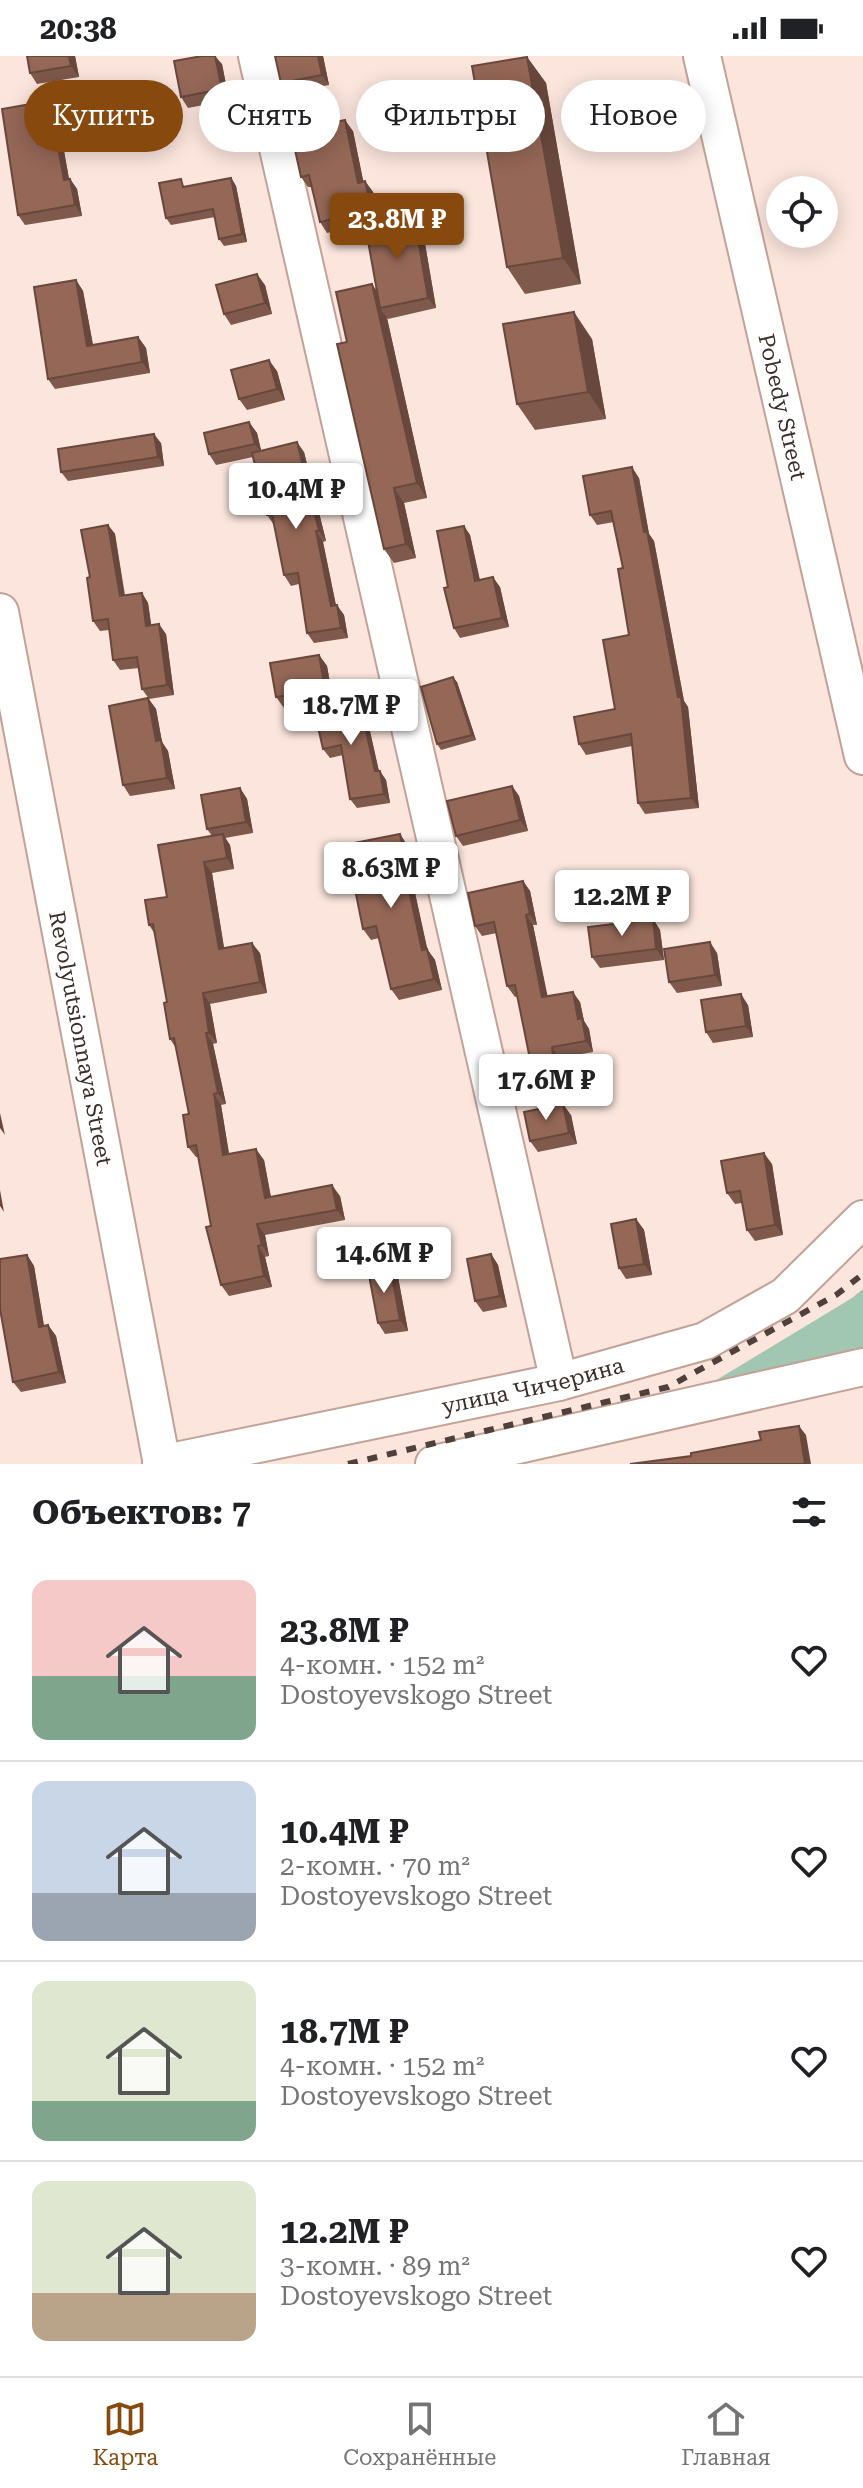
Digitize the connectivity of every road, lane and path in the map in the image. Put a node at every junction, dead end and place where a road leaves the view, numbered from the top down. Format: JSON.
{"nodes":[{"id":1,"x":257,"y":56,"type":"edge"},
{"id":2,"x":702,"y":56,"type":"edge"},
{"id":3,"x":0,"y":612,"type":"edge"},
{"id":4,"x":863,"y":756,"type":"edge"},
{"id":5,"x":863,"y":1219,"type":"edge"},
{"id":6,"x":863,"y":1367,"type":"edge"},
{"id":7,"x":559,"y":1382,"type":"junction"},
{"id":8,"x":161,"y":1464,"type":"edge"},
{"id":9,"x":434,"y":1464,"type":"edge"}],
"edges":[{"from":1,"to":7,"type":"street"},
{"from":2,"to":4,"type":"street","name":"Pobedy Street"},
{"from":3,"to":8,"type":"street","name":"Revolyutsionnaya Street"},
{"from":5,"to":7,"type":"street","name":"улица Чичерина"},
{"from":6,"to":9,"type":"street"},
{"from":7,"to":8,"type":"street","name":"улица Чичерина"}]}
